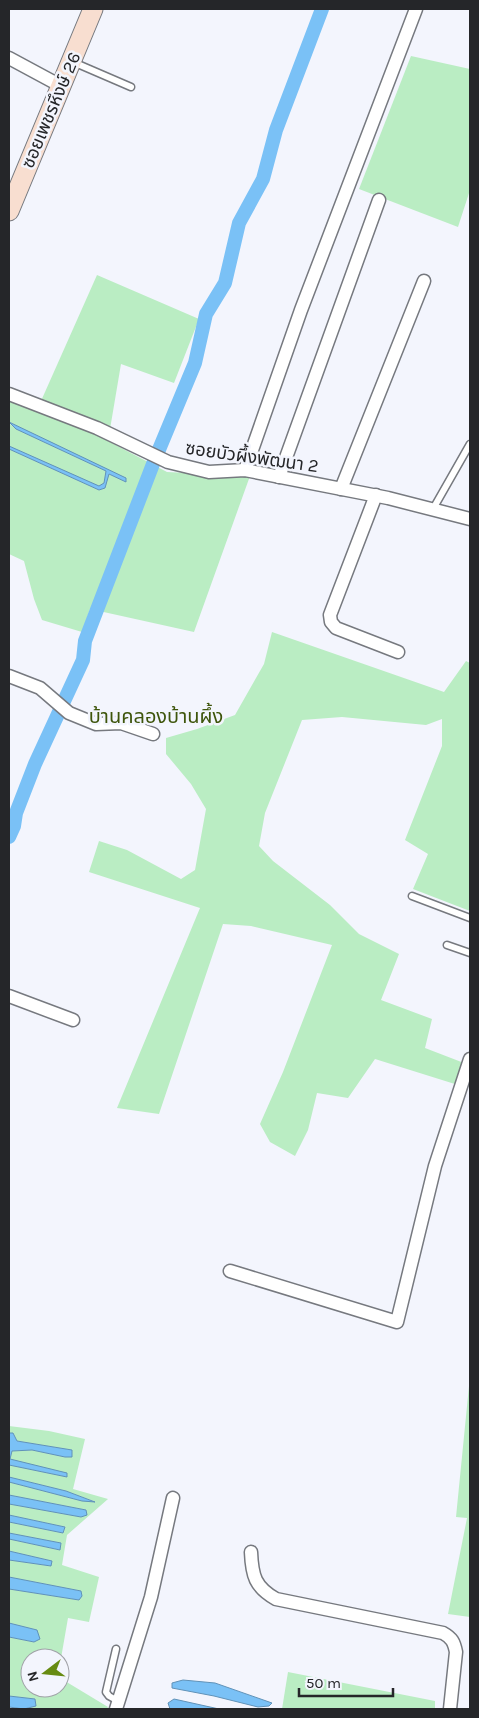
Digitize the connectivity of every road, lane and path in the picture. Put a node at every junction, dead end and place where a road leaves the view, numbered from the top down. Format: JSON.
{"nodes":[{"id":1,"x":93,"y":9,"type":"edge"},
{"id":2,"x":416,"y":9,"type":"edge"},
{"id":3,"x":9,"y":58,"type":"edge"},
{"id":4,"x":71,"y":62,"type":"junction"},
{"id":5,"x":61,"y":86,"type":"junction"},
{"id":6,"x":132,"y":88,"type":"dead end"},
{"id":7,"x":379,"y":200,"type":"dead end"},
{"id":8,"x":9,"y":211,"type":"edge"},
{"id":9,"x":424,"y":281,"type":"dead end"},
{"id":10,"x":9,"y":394,"type":"edge"},
{"id":11,"x":470,"y":444,"type":"edge"},
{"id":12,"x":245,"y":470,"type":"junction"},
{"id":13,"x":279,"y":477,"type":"junction"},
{"id":14,"x":341,"y":489,"type":"junction"},
{"id":15,"x":376,"y":495,"type":"junction"},
{"id":16,"x":433,"y":509,"type":"junction"},
{"id":17,"x":470,"y":519,"type":"edge"},
{"id":18,"x":398,"y":652,"type":"dead end"},
{"id":19,"x":9,"y":676,"type":"edge"},
{"id":20,"x":153,"y":734,"type":"dead end"},
{"id":21,"x":412,"y":896,"type":"dead end"},
{"id":22,"x":470,"y":918,"type":"edge"},
{"id":23,"x":447,"y":945,"type":"dead end"},
{"id":24,"x":470,"y":953,"type":"edge"},
{"id":25,"x":9,"y":996,"type":"edge"},
{"id":26,"x":73,"y":1020,"type":"dead end"},
{"id":27,"x":470,"y":1059,"type":"edge"},
{"id":28,"x":230,"y":1271,"type":"dead end"},
{"id":29,"x":174,"y":1498,"type":"dead end"},
{"id":30,"x":251,"y":1552,"type":"dead end"},
{"id":31,"x":116,"y":1650,"type":"dead end"},
{"id":32,"x":117,"y":1705,"type":"edge"},
{"id":33,"x":450,"y":1709,"type":"edge"}],
"edges":[{"from":1,"to":4,"type":"street","name":"ซอยเพชรหึงษ์ 26"},
{"from":2,"to":12,"type":"street"},
{"from":3,"to":5,"type":"street"},
{"from":4,"to":5,"type":"street","name":"ซอยเพชรหึงษ์ 26"},
{"from":4,"to":6,"type":"lane"},
{"from":5,"to":8,"type":"street","name":"ซอยเพชรหึงษ์ 26"},
{"from":7,"to":13,"type":"street"},
{"from":9,"to":14,"type":"street"},
{"from":10,"to":12,"type":"street","name":"ซอยบัวผึ้งพัฒนา 2"},
{"from":11,"to":16,"type":"lane"},
{"from":12,"to":13,"type":"street","name":"ซอยบัวผึ้งพัฒนา 2"},
{"from":13,"to":14,"type":"street","name":"ซอยบัวผึ้งพัฒนา 2"},
{"from":14,"to":15,"type":"street","name":"ซอยบัวผึ้งพัฒนา 2"},
{"from":15,"to":16,"type":"street","name":"ซอยบัวผึ้งพัฒนา 2"},
{"from":15,"to":18,"type":"street"},
{"from":16,"to":17,"type":"street","name":"ซอยบัวผึ้งพัฒนา 2"},
{"from":19,"to":20,"type":"street"},
{"from":21,"to":22,"type":"lane"},
{"from":23,"to":24,"type":"lane"},
{"from":25,"to":26,"type":"street"},
{"from":27,"to":28,"type":"street"},
{"from":29,"to":32,"type":"street"},
{"from":30,"to":33,"type":"street"},
{"from":31,"to":32,"type":"lane"}]}
